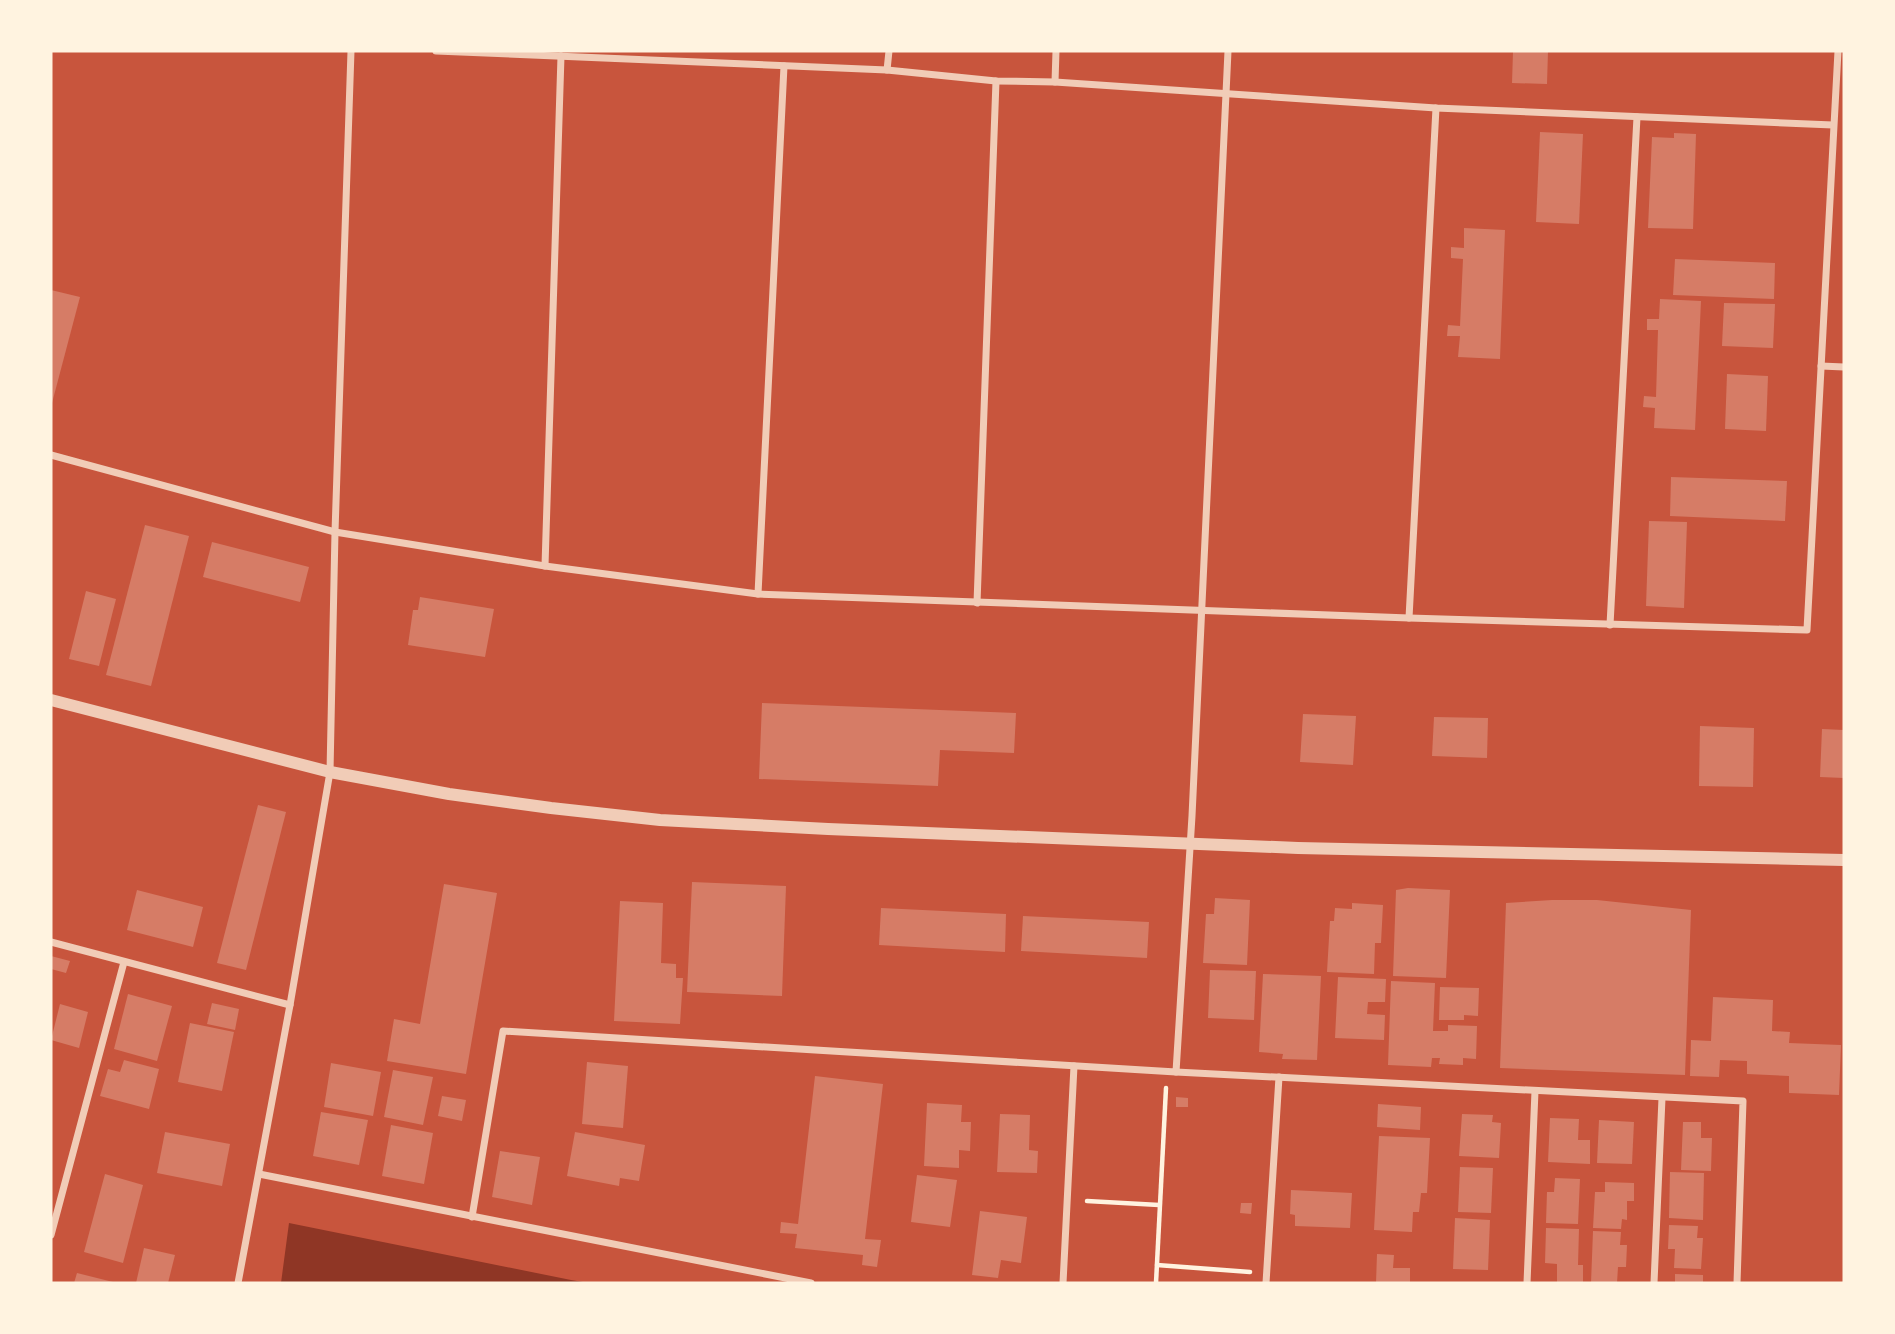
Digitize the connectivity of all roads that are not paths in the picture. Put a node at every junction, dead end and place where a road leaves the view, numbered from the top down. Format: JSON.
{"nodes":[{"id":1,"x":351,"y":51,"type":"edge"},
{"id":2,"x":436,"y":51,"type":"edge"},
{"id":3,"x":888,"y":51,"type":"edge"},
{"id":4,"x":1056,"y":51,"type":"edge"},
{"id":5,"x":1228,"y":51,"type":"edge"},
{"id":6,"x":1839,"y":51,"type":"edge"},
{"id":7,"x":561,"y":56,"type":"junction"},
{"id":8,"x":784,"y":66,"type":"junction"},
{"id":9,"x":887,"y":70,"type":"junction"},
{"id":10,"x":996,"y":81,"type":"junction"},
{"id":11,"x":1055,"y":82,"type":"junction"},
{"id":12,"x":1226,"y":94,"type":"junction"},
{"id":13,"x":1436,"y":108,"type":"junction"},
{"id":14,"x":1637,"y":117,"type":"junction"},
{"id":15,"x":1833,"y":125,"type":"junction"},
{"id":16,"x":1821,"y":366,"type":"junction"},
{"id":17,"x":1844,"y":367,"type":"edge"},
{"id":18,"x":51,"y":455,"type":"edge"},
{"id":19,"x":335,"y":532,"type":"junction"},
{"id":20,"x":545,"y":566,"type":"junction"},
{"id":21,"x":758,"y":594,"type":"junction"},
{"id":22,"x":977,"y":603,"type":"junction"},
{"id":23,"x":1201,"y":609,"type":"junction"},
{"id":24,"x":1409,"y":618,"type":"junction"},
{"id":25,"x":1610,"y":625,"type":"junction"},
{"id":26,"x":51,"y":700,"type":"edge"},
{"id":27,"x":330,"y":772,"type":"junction"},
{"id":28,"x":1191,"y":844,"type":"junction"},
{"id":29,"x":1844,"y":860,"type":"edge"},
{"id":30,"x":51,"y":942,"type":"edge"},
{"id":31,"x":124,"y":962,"type":"junction"},
{"id":32,"x":290,"y":1005,"type":"junction"},
{"id":33,"x":1074,"y":1066,"type":"junction"},
{"id":34,"x":1176,"y":1072,"type":"junction"},
{"id":35,"x":1279,"y":1077,"type":"junction"},
{"id":36,"x":1535,"y":1091,"type":"junction"},
{"id":37,"x":1662,"y":1098,"type":"junction"},
{"id":38,"x":259,"y":1174,"type":"junction"},
{"id":39,"x":472,"y":1217,"type":"junction"},
{"id":40,"x":51,"y":1235,"type":"edge"},
{"id":41,"x":238,"y":1283,"type":"edge"},
{"id":42,"x":811,"y":1283,"type":"edge"},
{"id":43,"x":1063,"y":1283,"type":"edge"},
{"id":44,"x":1266,"y":1283,"type":"edge"},
{"id":45,"x":1527,"y":1283,"type":"edge"},
{"id":46,"x":1654,"y":1283,"type":"edge"},
{"id":47,"x":1737,"y":1283,"type":"edge"}],
"edges":[{"from":1,"to":19,"type":"street"},
{"from":2,"to":7,"type":"street"},
{"from":3,"to":9,"type":"street"},
{"from":4,"to":11,"type":"street"},
{"from":5,"to":12,"type":"street"},
{"from":6,"to":15,"type":"street"},
{"from":7,"to":8,"type":"street"},
{"from":7,"to":20,"type":"street"},
{"from":8,"to":9,"type":"street"},
{"from":8,"to":21,"type":"street"},
{"from":9,"to":10,"type":"street"},
{"from":10,"to":11,"type":"street"},
{"from":10,"to":22,"type":"street"},
{"from":11,"to":12,"type":"street"},
{"from":12,"to":13,"type":"street"},
{"from":12,"to":23,"type":"street"},
{"from":13,"to":14,"type":"street"},
{"from":13,"to":24,"type":"street"},
{"from":14,"to":15,"type":"street"},
{"from":14,"to":25,"type":"street"},
{"from":15,"to":16,"type":"street"},
{"from":16,"to":17,"type":"street"},
{"from":16,"to":25,"type":"street"},
{"from":18,"to":19,"type":"street"},
{"from":19,"to":20,"type":"street"},
{"from":19,"to":27,"type":"street"},
{"from":20,"to":21,"type":"street"},
{"from":21,"to":22,"type":"street"},
{"from":22,"to":23,"type":"street"},
{"from":23,"to":24,"type":"street"},
{"from":23,"to":28,"type":"street"},
{"from":24,"to":25,"type":"street"},
{"from":26,"to":27,"type":"street"},
{"from":27,"to":28,"type":"street"},
{"from":27,"to":32,"type":"street"},
{"from":28,"to":29,"type":"street"},
{"from":28,"to":34,"type":"street"},
{"from":30,"to":31,"type":"street"},
{"from":31,"to":32,"type":"street"},
{"from":31,"to":40,"type":"street"},
{"from":32,"to":38,"type":"street"},
{"from":33,"to":34,"type":"street"},
{"from":33,"to":39,"type":"street"},
{"from":33,"to":43,"type":"street"},
{"from":34,"to":35,"type":"street"},
{"from":35,"to":36,"type":"street"},
{"from":35,"to":44,"type":"street"},
{"from":36,"to":37,"type":"street"},
{"from":36,"to":45,"type":"street"},
{"from":37,"to":46,"type":"street"},
{"from":37,"to":47,"type":"street"},
{"from":38,"to":39,"type":"street"},
{"from":38,"to":41,"type":"street"},
{"from":39,"to":42,"type":"street"}]}
